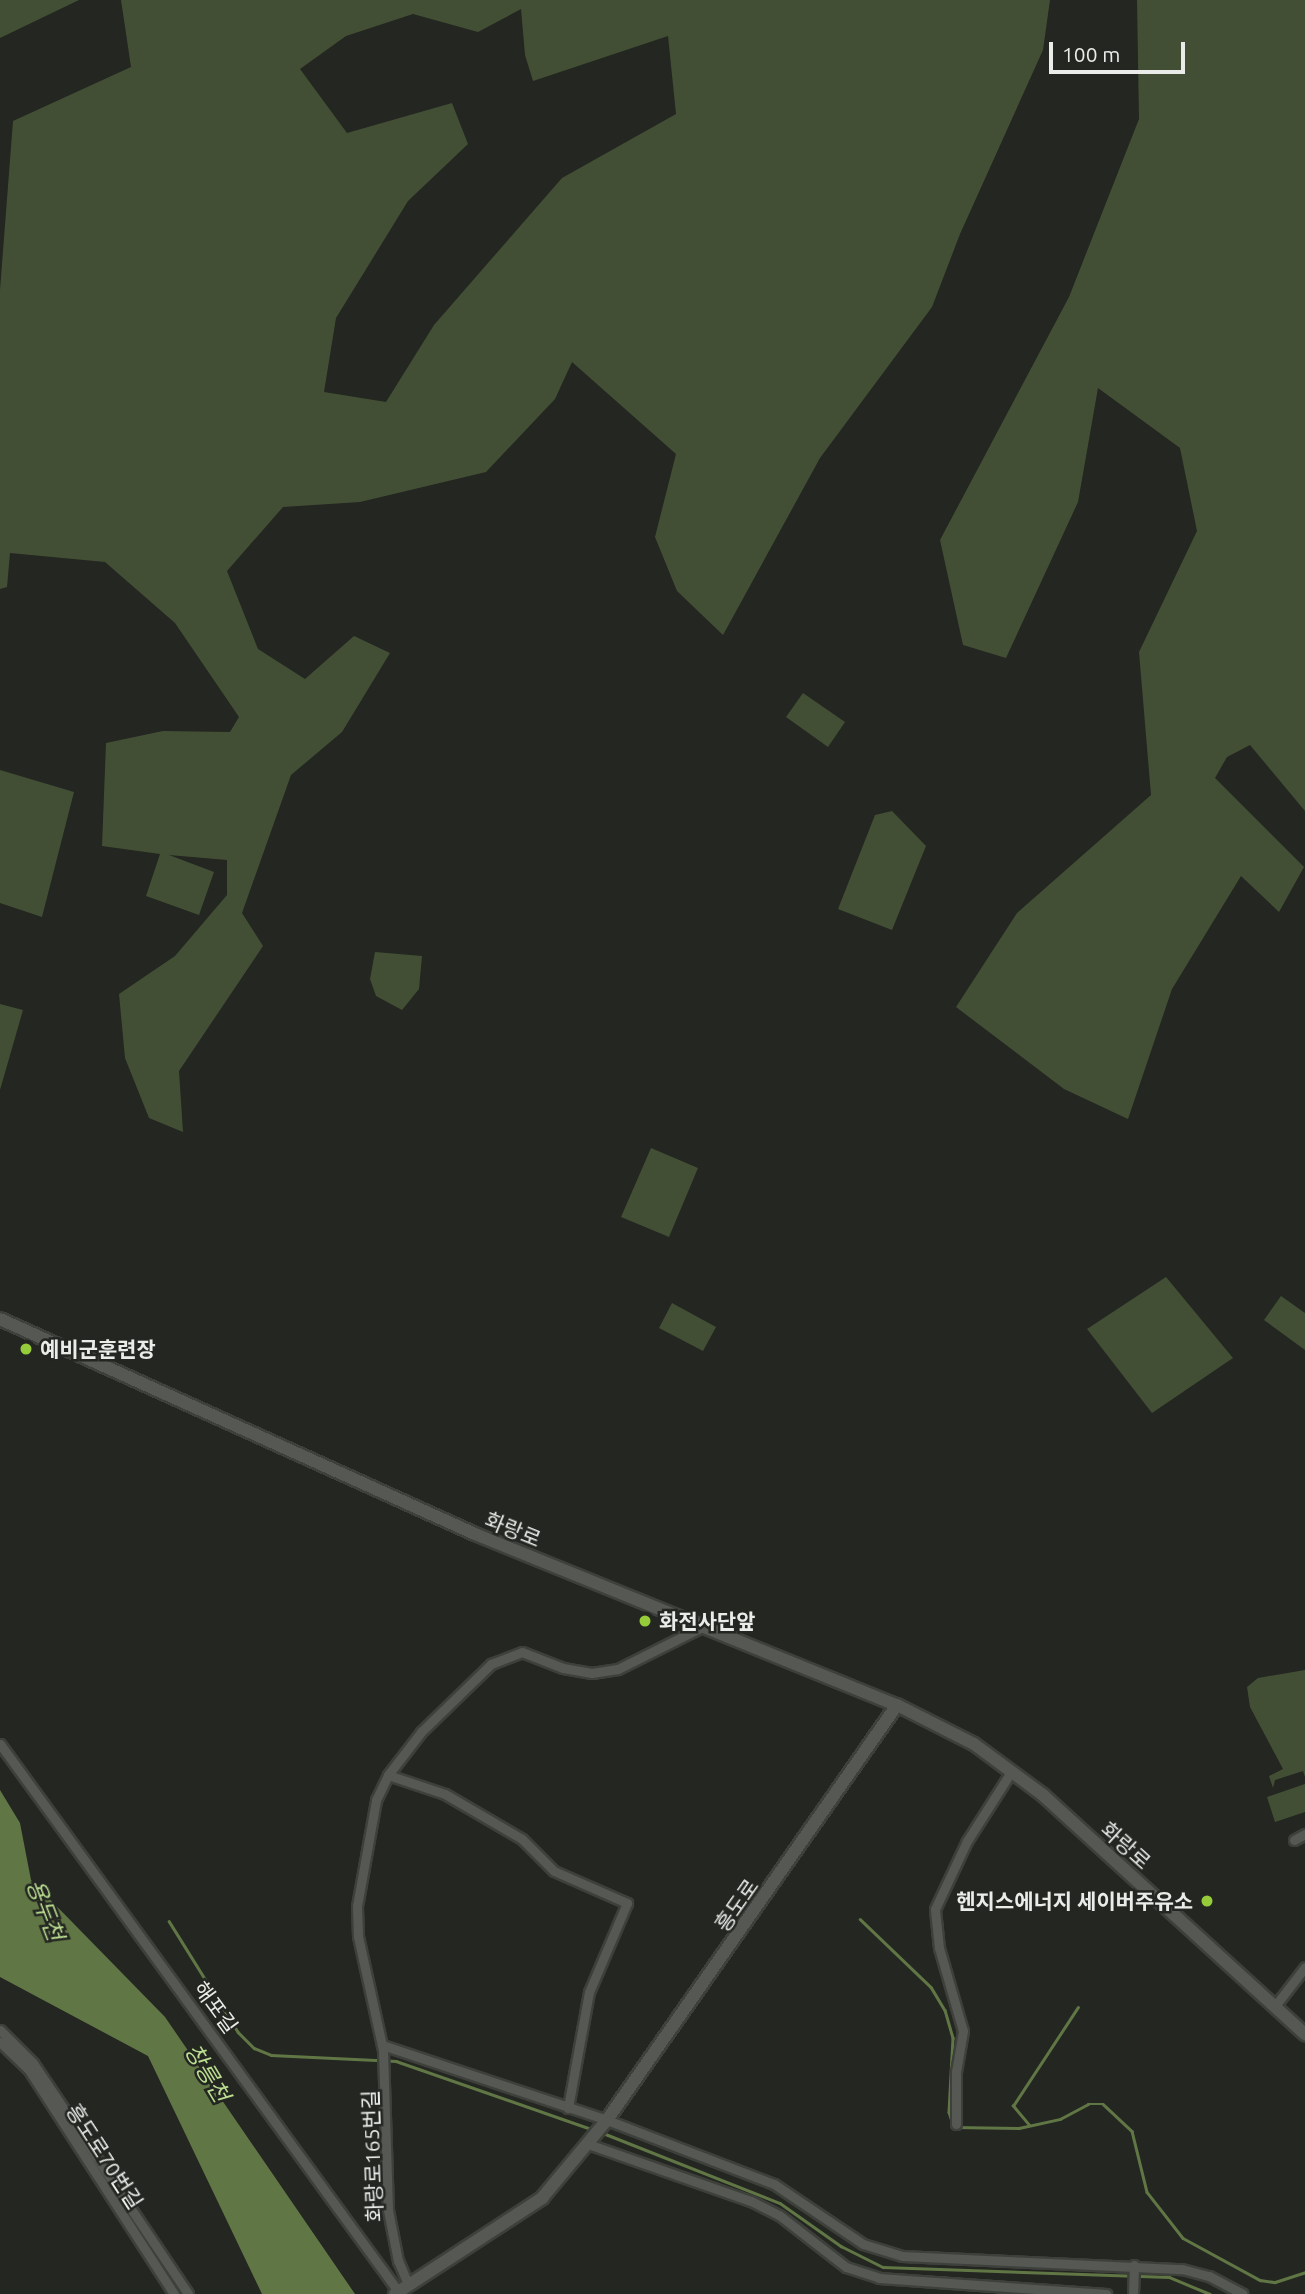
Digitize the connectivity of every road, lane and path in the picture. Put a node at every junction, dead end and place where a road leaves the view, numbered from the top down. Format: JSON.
{"nodes":[{"id":1,"x":0,"y":1319,"type":"edge"},
{"id":2,"x":702,"y":1627,"type":"junction"},
{"id":3,"x":897,"y":1705,"type":"junction"},
{"id":4,"x":0,"y":1744,"type":"edge"},
{"id":5,"x":1011,"y":1772,"type":"junction"},
{"id":6,"x":388,"y":1775,"type":"junction"},
{"id":7,"x":1305,"y":1834,"type":"edge"},
{"id":8,"x":1294,"y":1840,"type":"dead end"},
{"id":9,"x":1305,"y":1967,"type":"edge"},
{"id":10,"x":1275,"y":2007,"type":"junction"},
{"id":11,"x":0,"y":2030,"type":"edge"},
{"id":12,"x":1305,"y":2034,"type":"edge"},
{"id":13,"x":0,"y":2042,"type":"edge"},
{"id":14,"x":383,"y":2049,"type":"junction"},
{"id":15,"x":568,"y":2108,"type":"junction"},
{"id":16,"x":605,"y":2122,"type":"junction"},
{"id":17,"x":956,"y":2124,"type":"dead end"},
{"id":18,"x":589,"y":2142,"type":"junction"},
{"id":19,"x":1134,"y":2265,"type":"junction"},
{"id":20,"x":400,"y":2291,"type":"edge"},
{"id":21,"x":174,"y":2294,"type":"edge"},
{"id":22,"x":188,"y":2294,"type":"edge"},
{"id":23,"x":1106,"y":2294,"type":"edge"},
{"id":24,"x":1133,"y":2294,"type":"edge"},
{"id":25,"x":1243,"y":2294,"type":"edge"}],
"edges":[{"from":1,"to":2,"type":"main road","name":"화랑로"},
{"from":2,"to":3,"type":"main road","name":"화랑로"},
{"from":2,"to":6,"type":"street"},
{"from":3,"to":5,"type":"main road","name":"화랑로"},
{"from":3,"to":16,"type":"main road","name":"흥도로"},
{"from":4,"to":20,"type":"street","name":"해포길"},
{"from":5,"to":10,"type":"main road","name":"화랑로"},
{"from":5,"to":17,"type":"street"},
{"from":6,"to":14,"type":"street"},
{"from":6,"to":15,"type":"street"},
{"from":7,"to":8,"type":"street"},
{"from":9,"to":10,"type":"street"},
{"from":10,"to":12,"type":"main road","name":"화랑로"},
{"from":11,"to":22,"type":"street"},
{"from":13,"to":21,"type":"street","name":"흥도로70번길"},
{"from":14,"to":15,"type":"street"},
{"from":14,"to":20,"type":"street","name":"화랑로165번길"},
{"from":15,"to":16,"type":"street"},
{"from":16,"to":18,"type":"main road","name":"흥도로"},
{"from":16,"to":19,"type":"street"},
{"from":18,"to":20,"type":"main road"},
{"from":18,"to":23,"type":"street"},
{"from":19,"to":24,"type":"street"},
{"from":19,"to":25,"type":"street"}]}
